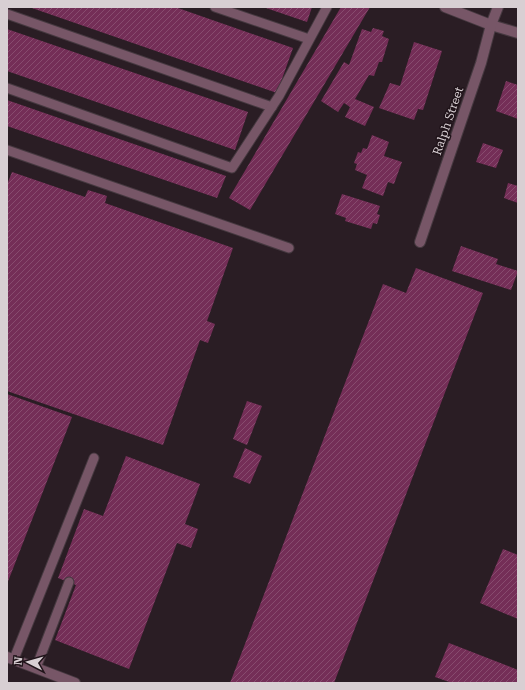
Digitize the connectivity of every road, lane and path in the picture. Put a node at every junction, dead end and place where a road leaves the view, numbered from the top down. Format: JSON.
{"nodes":[{"id":1,"x":215,"y":7,"type":"edge"},
{"id":2,"x":327,"y":7,"type":"edge"},
{"id":3,"x":445,"y":7,"type":"edge"},
{"id":4,"x":498,"y":7,"type":"edge"},
{"id":5,"x":7,"y":14,"type":"edge"},
{"id":6,"x":491,"y":25,"type":"junction"},
{"id":7,"x":518,"y":33,"type":"edge"},
{"id":8,"x":309,"y":39,"type":"junction"},
{"id":9,"x":7,"y":88,"type":"edge"},
{"id":10,"x":272,"y":107,"type":"junction"},
{"id":11,"x":7,"y":150,"type":"edge"},
{"id":12,"x":420,"y":242,"type":"dead end"},
{"id":13,"x":289,"y":248,"type":"dead end"},
{"id":14,"x":94,"y":458,"type":"dead end"},
{"id":15,"x":69,"y":582,"type":"dead end"},
{"id":16,"x":11,"y":658,"type":"edge"},
{"id":17,"x":36,"y":668,"type":"junction"},
{"id":18,"x":75,"y":683,"type":"edge"}],
"edges":[{"from":1,"to":8,"type":"lane"},
{"from":2,"to":8,"type":"lane"},
{"from":3,"to":6,"type":"street"},
{"from":4,"to":6,"type":"street","name":"Ralph Street"},
{"from":5,"to":10,"type":"lane"},
{"from":6,"to":7,"type":"street"},
{"from":6,"to":12,"type":"street","name":"Ralph Street"},
{"from":8,"to":10,"type":"lane"},
{"from":9,"to":10,"type":"lane"},
{"from":11,"to":13,"type":"lane"},
{"from":14,"to":16,"type":"lane"},
{"from":15,"to":17,"type":"lane"},
{"from":16,"to":17,"type":"street"},
{"from":17,"to":18,"type":"street"}]}
